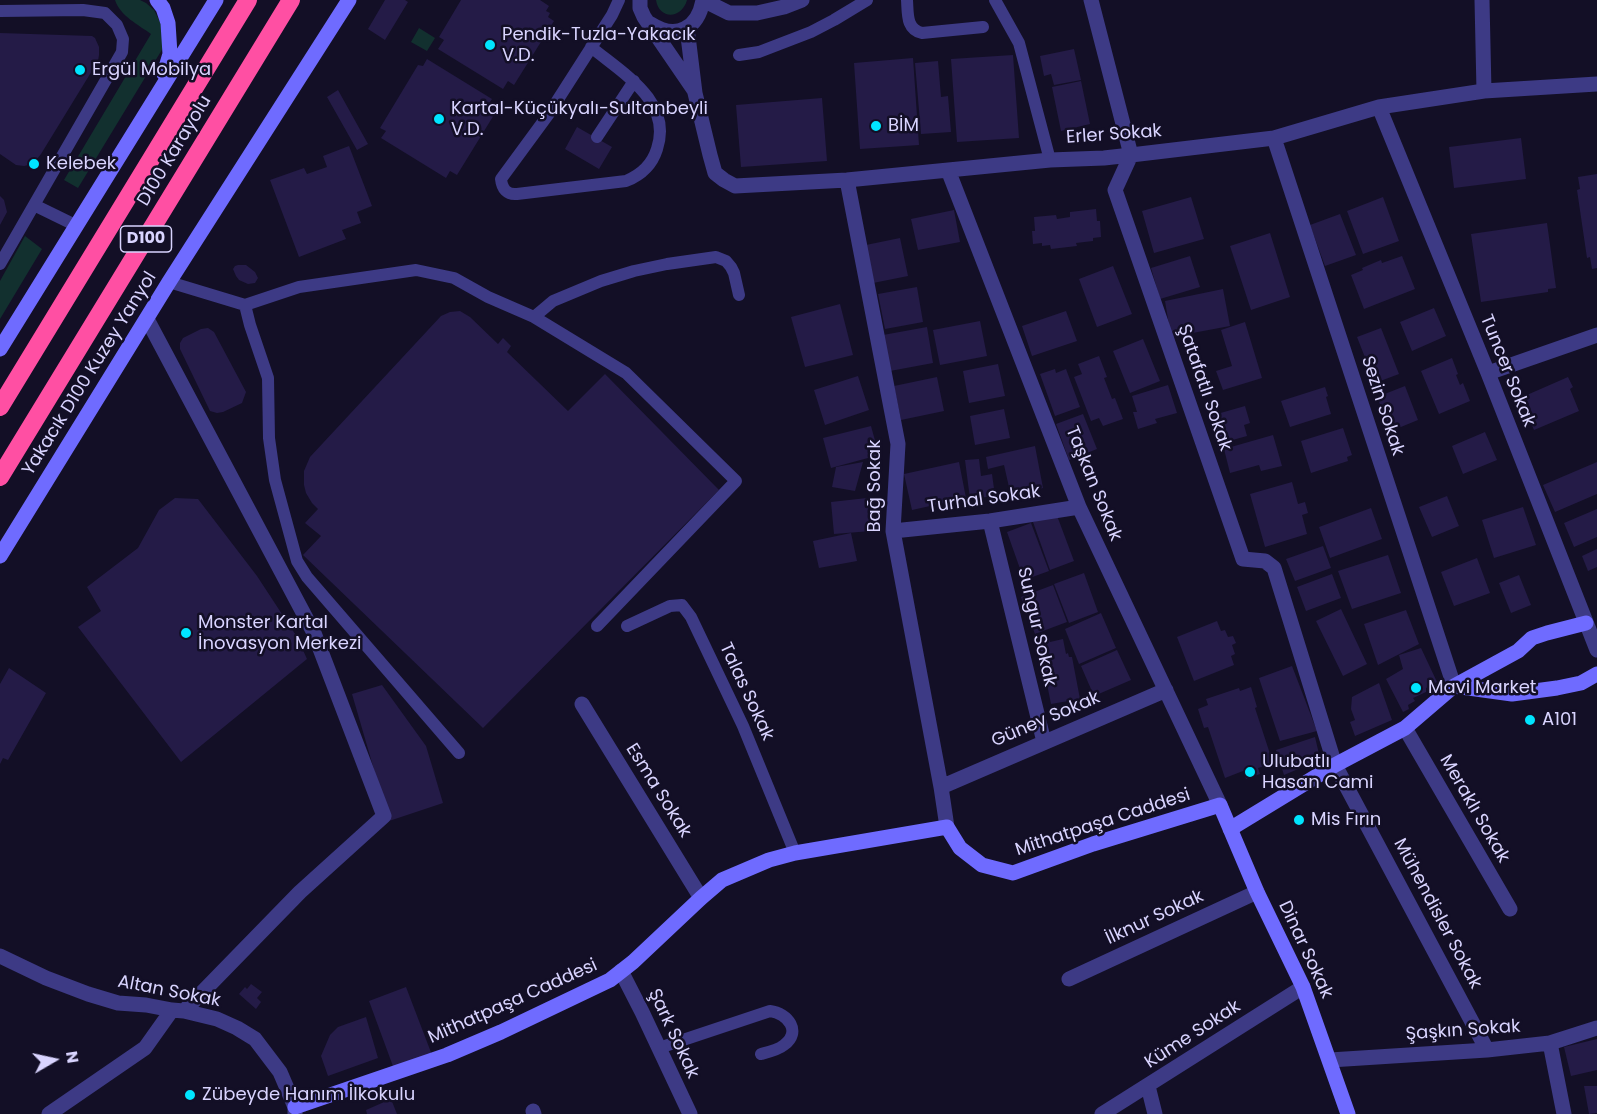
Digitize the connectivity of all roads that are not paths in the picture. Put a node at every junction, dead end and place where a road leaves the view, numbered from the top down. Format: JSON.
{"nodes":[{"id":1,"x":157,"y":0,"type":"edge"},
{"id":2,"x":216,"y":0,"type":"edge"},
{"id":3,"x":248,"y":0,"type":"edge"},
{"id":4,"x":291,"y":0,"type":"edge"},
{"id":5,"x":349,"y":0,"type":"edge"},
{"id":6,"x":619,"y":0,"type":"edge"},
{"id":7,"x":640,"y":0,"type":"edge"},
{"id":8,"x":703,"y":0,"type":"edge"},
{"id":9,"x":802,"y":0,"type":"edge"},
{"id":10,"x":867,"y":0,"type":"edge"},
{"id":11,"x":907,"y":0,"type":"edge"},
{"id":12,"x":995,"y":0,"type":"edge"},
{"id":13,"x":1090,"y":0,"type":"edge"},
{"id":14,"x":1482,"y":0,"type":"edge"},
{"id":15,"x":0,"y":11,"type":"edge"},
{"id":16,"x":651,"y":24,"type":"junction"},
{"id":17,"x":983,"y":27,"type":"dead end"},
{"id":18,"x":687,"y":28,"type":"junction"},
{"id":19,"x":591,"y":47,"type":"junction"},
{"id":20,"x":739,"y":55,"type":"dead end"},
{"id":21,"x":634,"y":81,"type":"junction"},
{"id":22,"x":1597,"y":84,"type":"edge"},
{"id":23,"x":160,"y":91,"type":"junction"},
{"id":24,"x":1484,"y":91,"type":"junction"},
{"id":25,"x":695,"y":93,"type":"junction"},
{"id":26,"x":1379,"y":107,"type":"junction"},
{"id":27,"x":597,"y":136,"type":"dead end"},
{"id":28,"x":1274,"y":138,"type":"junction"},
{"id":29,"x":1131,"y":155,"type":"junction"},
{"id":30,"x":1050,"y":160,"type":"junction"},
{"id":31,"x":948,"y":170,"type":"junction"},
{"id":32,"x":847,"y":180,"type":"junction"},
{"id":33,"x":34,"y":205,"type":"junction"},
{"id":34,"x":76,"y":226,"type":"junction"},
{"id":35,"x":0,"y":264,"type":"edge"},
{"id":36,"x":169,"y":282,"type":"junction"},
{"id":37,"x":739,"y":295,"type":"dead end"},
{"id":38,"x":245,"y":305,"type":"junction"},
{"id":39,"x":534,"y":317,"type":"junction"},
{"id":40,"x":147,"y":319,"type":"junction"},
{"id":41,"x":1597,"y":334,"type":"edge"},
{"id":42,"x":0,"y":350,"type":"edge"},
{"id":43,"x":1488,"y":373,"type":"junction"},
{"id":44,"x":0,"y":407,"type":"edge"},
{"id":45,"x":0,"y":477,"type":"edge"},
{"id":46,"x":1079,"y":507,"type":"junction"},
{"id":47,"x":990,"y":520,"type":"junction"},
{"id":48,"x":893,"y":531,"type":"junction"},
{"id":49,"x":0,"y":556,"type":"edge"},
{"id":50,"x":1586,"y":623,"type":"junction"},
{"id":51,"x":597,"y":626,"type":"dead end"},
{"id":52,"x":627,"y":626,"type":"dead end"},
{"id":53,"x":1597,"y":650,"type":"edge"},
{"id":54,"x":1597,"y":674,"type":"edge"},
{"id":55,"x":1454,"y":686,"type":"junction"},
{"id":56,"x":1166,"y":690,"type":"junction"},
{"id":57,"x":582,"y":704,"type":"dead end"},
{"id":58,"x":1405,"y":728,"type":"junction"},
{"id":59,"x":1044,"y":742,"type":"junction"},
{"id":60,"x":459,"y":753,"type":"dead end"},
{"id":61,"x":1335,"y":765,"type":"junction"},
{"id":62,"x":941,"y":787,"type":"junction"},
{"id":63,"x":1220,"y":805,"type":"junction"},
{"id":64,"x":946,"y":827,"type":"junction"},
{"id":65,"x":1230,"y":829,"type":"junction"},
{"id":66,"x":795,"y":853,"type":"junction"},
{"id":67,"x":1257,"y":892,"type":"junction"},
{"id":68,"x":701,"y":898,"type":"junction"},
{"id":69,"x":1510,"y":909,"type":"dead end"},
{"id":70,"x":0,"y":956,"type":"edge"},
{"id":71,"x":621,"y":971,"type":"junction"},
{"id":72,"x":1069,"y":979,"type":"dead end"},
{"id":73,"x":1303,"y":987,"type":"junction"},
{"id":74,"x":178,"y":1010,"type":"junction"},
{"id":75,"x":1597,"y":1028,"type":"edge"},
{"id":76,"x":1550,"y":1043,"type":"junction"},
{"id":77,"x":659,"y":1048,"type":"junction"},
{"id":78,"x":1487,"y":1050,"type":"junction"},
{"id":79,"x":761,"y":1054,"type":"dead end"},
{"id":80,"x":1330,"y":1060,"type":"junction"},
{"id":81,"x":1148,"y":1086,"type":"junction"},
{"id":82,"x":295,"y":1111,"type":"edge"},
{"id":83,"x":48,"y":1114,"type":"edge"},
{"id":84,"x":690,"y":1114,"type":"edge"},
{"id":85,"x":1102,"y":1114,"type":"edge"},
{"id":86,"x":1155,"y":1114,"type":"edge"},
{"id":87,"x":1348,"y":1114,"type":"edge"},
{"id":88,"x":1564,"y":1114,"type":"edge"}],
"edges":[{"from":1,"to":23,"type":"street"},
{"from":2,"to":23,"type":"street"},
{"from":3,"to":44,"type":"highway","name":"D100 Karayolu","number":"D100"},
{"from":4,"to":45,"type":"highway","name":"D100 Karayolu","number":"D100"},
{"from":5,"to":36,"type":"street","name":"Yakacık D100 Kuzey Yanyol"},
{"from":6,"to":19,"type":"lane"},
{"from":7,"to":16,"type":"street"},
{"from":8,"to":9,"type":"street"},
{"from":8,"to":18,"type":"street"},
{"from":10,"to":20,"type":"lane"},
{"from":11,"to":17,"type":"lane"},
{"from":12,"to":30,"type":"lane"},
{"from":13,"to":29,"type":"street"},
{"from":14,"to":24,"type":"street"},
{"from":15,"to":33,"type":"lane"},
{"from":16,"to":18,"type":"street"},
{"from":16,"to":25,"type":"street"},
{"from":18,"to":25,"type":"street"},
{"from":19,"to":21,"type":"lane"},
{"from":19,"to":21,"type":"lane"},
{"from":21,"to":27,"type":"lane"},
{"from":22,"to":24,"type":"street","name":"Erler Sokak"},
{"from":23,"to":34,"type":"street"},
{"from":24,"to":26,"type":"street","name":"Erler Sokak"},
{"from":25,"to":32,"type":"street","name":"Erler Sokak"},
{"from":26,"to":28,"type":"street","name":"Erler Sokak"},
{"from":26,"to":43,"type":"street","name":"Tuncer Sokak"},
{"from":28,"to":29,"type":"street","name":"Erler Sokak"},
{"from":28,"to":55,"type":"street","name":"Sezin Sokak"},
{"from":29,"to":30,"type":"street","name":"Erler Sokak"},
{"from":29,"to":61,"type":"street","name":"Şatafatlı Sokak"},
{"from":30,"to":31,"type":"street","name":"Erler Sokak"},
{"from":31,"to":32,"type":"street","name":"Erler Sokak"},
{"from":31,"to":46,"type":"street","name":"Taşkan Sokak"},
{"from":32,"to":48,"type":"street","name":"Bağ Sokak"},
{"from":33,"to":34,"type":"lane"},
{"from":33,"to":35,"type":"lane"},
{"from":34,"to":42,"type":"street"},
{"from":36,"to":38,"type":"lane"},
{"from":36,"to":40,"type":"street","name":"Yakacık D100 Kuzey Yanyol"},
{"from":37,"to":39,"type":"lane"},
{"from":38,"to":39,"type":"lane"},
{"from":38,"to":60,"type":"lane"},
{"from":39,"to":51,"type":"lane"},
{"from":40,"to":49,"type":"street","name":"Yakacık D100 Kuzey Yanyol"},
{"from":40,"to":74,"type":"street"},
{"from":41,"to":43,"type":"street"},
{"from":43,"to":50,"type":"street","name":"Tuncer Sokak"},
{"from":46,"to":47,"type":"street","name":"Turhal Sokak"},
{"from":46,"to":56,"type":"street","name":"Taşkan Sokak"},
{"from":47,"to":48,"type":"street","name":"Turhal Sokak"},
{"from":47,"to":59,"type":"street","name":"Sungur Sokak"},
{"from":48,"to":62,"type":"street","name":"Bağ Sokak"},
{"from":50,"to":53,"type":"street","name":"Tuncer Sokak"},
{"from":50,"to":55,"type":"street"},
{"from":52,"to":66,"type":"lane","name":"Talas Sokak"},
{"from":54,"to":55,"type":"street"},
{"from":55,"to":58,"type":"street"},
{"from":56,"to":59,"type":"street","name":"Güney Sokak"},
{"from":56,"to":63,"type":"street","name":"Taşkan Sokak"},
{"from":57,"to":68,"type":"street","name":"Esma Sokak"},
{"from":58,"to":61,"type":"street"},
{"from":58,"to":69,"type":"street","name":"Meraklı Sokak"},
{"from":59,"to":62,"type":"street","name":"Güney Sokak"},
{"from":61,"to":65,"type":"street"},
{"from":61,"to":78,"type":"street","name":"Mühendisler Sokak"},
{"from":62,"to":64,"type":"street","name":"Bağ Sokak"},
{"from":63,"to":64,"type":"street","name":"Mithatpaşa Caddesi"},
{"from":63,"to":65,"type":"street","name":"Dinar Sokak"},
{"from":64,"to":66,"type":"street","name":"Mithatpaşa Caddesi"},
{"from":65,"to":67,"type":"street","name":"Dinar Sokak"},
{"from":66,"to":68,"type":"street","name":"Mithatpaşa Caddesi"},
{"from":67,"to":72,"type":"street","name":"İlknur Sokak"},
{"from":67,"to":73,"type":"street","name":"Dinar Sokak"},
{"from":68,"to":71,"type":"street","name":"Mithatpaşa Caddesi"},
{"from":70,"to":74,"type":"street","name":"Altan Sokak"},
{"from":71,"to":77,"type":"street","name":"Şark Sokak"},
{"from":71,"to":82,"type":"street","name":"Mithatpaşa Caddesi"},
{"from":73,"to":80,"type":"street","name":"Dinar Sokak"},
{"from":73,"to":81,"type":"street","name":"Küme Sokak"},
{"from":74,"to":82,"type":"street","name":"Altan Sokak"},
{"from":74,"to":83,"type":"street"},
{"from":75,"to":76,"type":"street","name":"Şaşkın Sokak"},
{"from":76,"to":78,"type":"street","name":"Şaşkın Sokak"},
{"from":76,"to":88,"type":"street"},
{"from":77,"to":79,"type":"lane"},
{"from":77,"to":84,"type":"street","name":"Şark Sokak"},
{"from":78,"to":80,"type":"street","name":"Şaşkın Sokak"},
{"from":80,"to":87,"type":"street","name":"Dinar Sokak"},
{"from":81,"to":85,"type":"street","name":"Küme Sokak"},
{"from":81,"to":86,"type":"street"}]}
